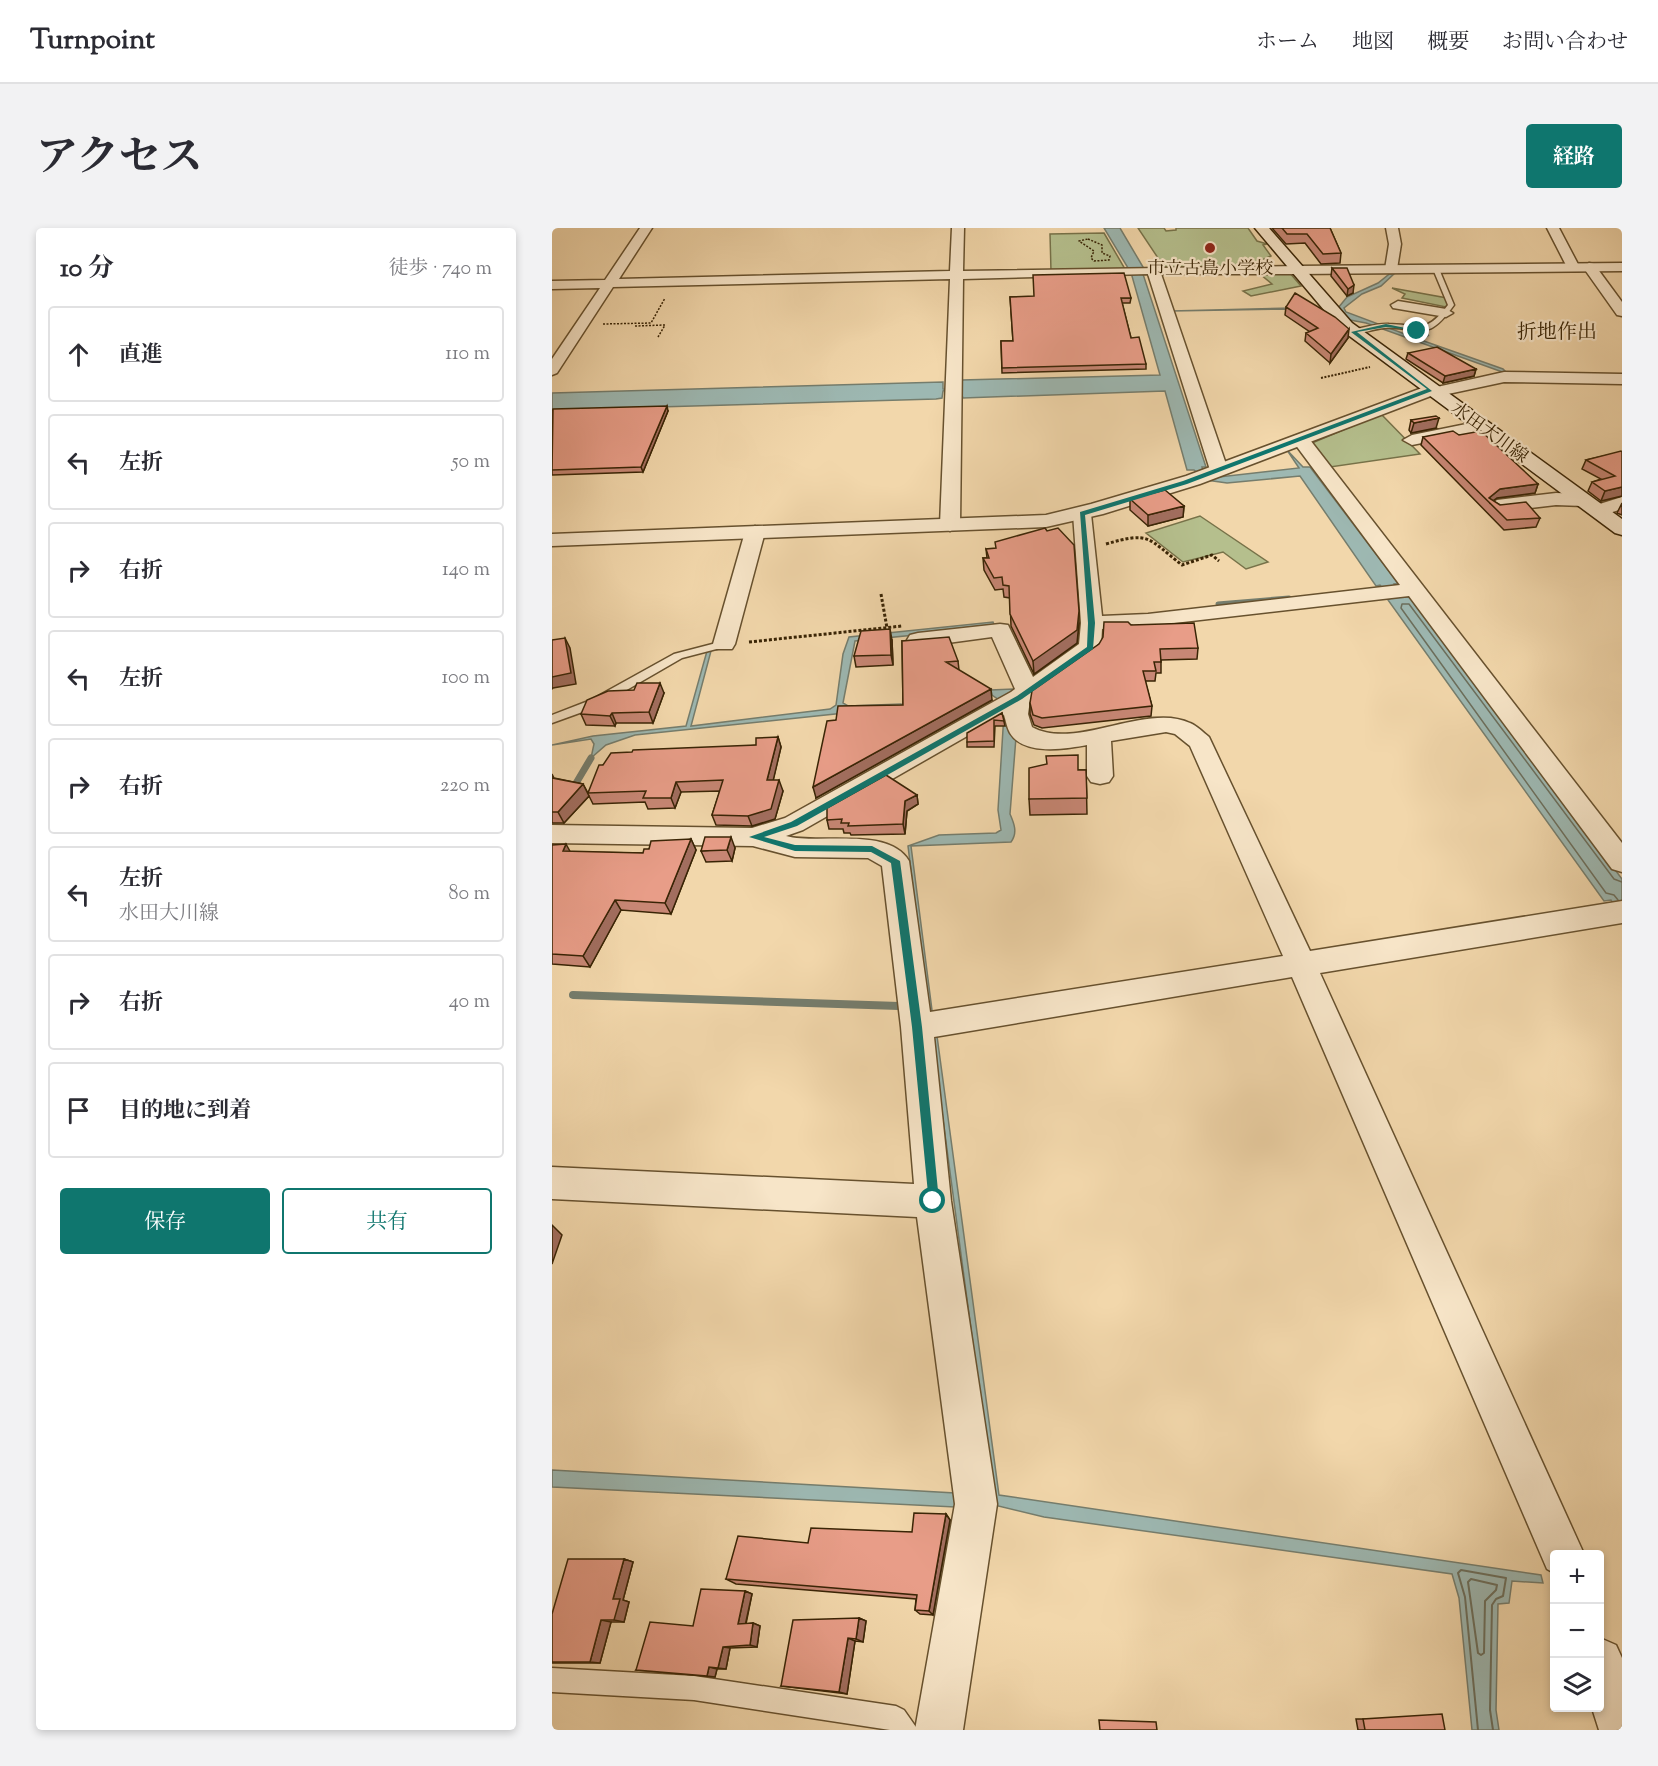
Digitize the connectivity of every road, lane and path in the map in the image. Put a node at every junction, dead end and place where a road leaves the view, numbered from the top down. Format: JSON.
{"nodes":[{"id":1,"x":646,"y":228,"type":"edge"},
{"id":2,"x":958,"y":228,"type":"edge"},
{"id":3,"x":1262,"y":228,"type":"edge"},
{"id":4,"x":1392,"y":228,"type":"edge"},
{"id":5,"x":1553,"y":228,"type":"edge"},
{"id":6,"x":1095,"y":253,"type":"joint"},
{"id":7,"x":1589,"y":267,"type":"junction"},
{"id":8,"x":1622,"y":267,"type":"edge"},
{"id":9,"x":1574,"y":268,"type":"junction"},
{"id":10,"x":1391,"y":269,"type":"junction"},
{"id":11,"x":1436,"y":269,"type":"junction"},
{"id":12,"x":1150,"y":270,"type":"junction"},
{"id":13,"x":1297,"y":270,"type":"junction"},
{"id":14,"x":956,"y":274,"type":"junction"},
{"id":15,"x":609,"y":283,"type":"junction"},
{"id":16,"x":552,"y":285,"type":"edge"},
{"id":17,"x":666,"y":297,"type":"dead end"},
{"id":18,"x":1398,"y":305,"type":"dead end"},
{"id":19,"x":1622,"y":312,"type":"edge"},
{"id":20,"x":1446,"y":313,"type":"junction"},
{"id":21,"x":581,"y":326,"type":"junction"},
{"id":22,"x":1354,"y":332,"type":"junction"},
{"id":23,"x":658,"y":337,"type":"dead end"},
{"id":24,"x":1393,"y":362,"type":"junction"},
{"id":25,"x":552,"y":370,"type":"edge"},
{"id":26,"x":1321,"y":378,"type":"dead end"},
{"id":27,"x":1622,"y":379,"type":"edge"},
{"id":28,"x":1432,"y":391,"type":"junction"},
{"id":29,"x":1481,"y":426,"type":"junction"},
{"id":30,"x":1301,"y":440,"type":"junction"},
{"id":31,"x":1412,"y":440,"type":"dead end"},
{"id":32,"x":1217,"y":470,"type":"junction"},
{"id":33,"x":1622,"y":503,"type":"edge"},
{"id":34,"x":1497,"y":506,"type":"edge"},
{"id":35,"x":1590,"y":506,"type":"junction"},
{"id":36,"x":1082,"y":514,"type":"junction"},
{"id":37,"x":950,"y":525,"type":"junction"},
{"id":38,"x":1622,"y":529,"type":"edge"},
{"id":39,"x":755,"y":532,"type":"junction"},
{"id":40,"x":552,"y":540,"type":"edge"},
{"id":41,"x":1085,"y":550,"type":"junction"},
{"id":42,"x":1219,"y":561,"type":"dead end"},
{"id":43,"x":1411,"y":589,"type":"junction"},
{"id":44,"x":881,"y":594,"type":"dead end"},
{"id":45,"x":1092,"y":623,"type":"junction"},
{"id":46,"x":887,"y":628,"type":"junction"},
{"id":47,"x":914,"y":633,"type":"joint"},
{"id":48,"x":724,"y":644,"type":"junction"},
{"id":49,"x":1024,"y":694,"type":"junction"},
{"id":50,"x":552,"y":719,"type":"edge"},
{"id":51,"x":1099,"y":735,"type":"junction"},
{"id":52,"x":1101,"y":776,"type":"dead end"},
{"id":53,"x":552,"y":834,"type":"edge"},
{"id":54,"x":753,"y":837,"type":"junction"},
{"id":55,"x":1622,"y":862,"type":"edge"},
{"id":56,"x":1614,"y":913,"type":"edge"},
{"id":57,"x":1302,"y":965,"type":"junction"},
{"id":58,"x":917,"y":1027,"type":"junction"},
{"id":59,"x":552,"y":1183,"type":"edge"},
{"id":60,"x":933,"y":1201,"type":"junction"},
{"id":61,"x":1560,"y":1550,"type":"edge"},
{"id":62,"x":1604,"y":1676,"type":"edge"},
{"id":63,"x":552,"y":1680,"type":"edge"},
{"id":64,"x":1622,"y":1728,"type":"edge"},
{"id":65,"x":906,"y":1730,"type":"edge"},
{"id":66,"x":939,"y":1730,"type":"edge"}],
"edges":[{"from":1,"to":15,"type":"street"},
{"from":2,"to":14,"type":"street"},
{"from":3,"to":13,"type":"street","name":"水田大川線"},
{"from":4,"to":10,"type":"street"},
{"from":5,"to":9,"type":"street"},
{"from":6,"to":6,"type":"path"},
{"from":7,"to":8,"type":"street"},
{"from":7,"to":9,"type":"street"},
{"from":7,"to":19,"type":"street"},
{"from":9,"to":11,"type":"street"},
{"from":10,"to":11,"type":"street"},
{"from":10,"to":13,"type":"street"},
{"from":11,"to":20,"type":"lane"},
{"from":12,"to":13,"type":"street"},
{"from":12,"to":14,"type":"street"},
{"from":12,"to":32,"type":"street"},
{"from":13,"to":22,"type":"street","name":"水田大川線"},
{"from":14,"to":15,"type":"street"},
{"from":14,"to":37,"type":"street"},
{"from":15,"to":16,"type":"street"},
{"from":15,"to":21,"type":"street"},
{"from":17,"to":21,"type":"path"},
{"from":18,"to":20,"type":"street"},
{"from":20,"to":22,"type":"lane"},
{"from":21,"to":23,"type":"path"},
{"from":21,"to":25,"type":"street"},
{"from":22,"to":24,"type":"street","name":"水田大川線"},
{"from":24,"to":26,"type":"path"},
{"from":24,"to":28,"type":"street","name":"水田大川線"},
{"from":27,"to":28,"type":"street"},
{"from":28,"to":29,"type":"street","name":"水田大川線"},
{"from":28,"to":30,"type":"street"},
{"from":29,"to":31,"type":"street"},
{"from":29,"to":35,"type":"street","name":"水田大川線"},
{"from":30,"to":32,"type":"street"},
{"from":30,"to":43,"type":"street"},
{"from":32,"to":36,"type":"street"},
{"from":33,"to":35,"type":"street"},
{"from":34,"to":35,"type":"street"},
{"from":35,"to":38,"type":"street","name":"水田大川線"},
{"from":36,"to":37,"type":"street"},
{"from":36,"to":41,"type":"street"},
{"from":37,"to":39,"type":"street"},
{"from":39,"to":40,"type":"street"},
{"from":39,"to":48,"type":"street"},
{"from":41,"to":42,"type":"path"},
{"from":41,"to":45,"type":"street"},
{"from":43,"to":45,"type":"street"},
{"from":43,"to":55,"type":"street"},
{"from":44,"to":46,"type":"path"},
{"from":45,"to":49,"type":"street"},
{"from":46,"to":47,"type":"path"},
{"from":46,"to":48,"type":"path"},
{"from":47,"to":49,"type":"street"},
{"from":48,"to":50,"type":"lane"},
{"from":49,"to":51,"type":"street"},
{"from":49,"to":54,"type":"street"},
{"from":51,"to":52,"type":"street"},
{"from":51,"to":57,"type":"street"},
{"from":53,"to":54,"type":"street"},
{"from":54,"to":58,"type":"street"},
{"from":56,"to":57,"type":"street"},
{"from":57,"to":58,"type":"street"},
{"from":57,"to":61,"type":"street"},
{"from":58,"to":60,"type":"street"},
{"from":59,"to":60,"type":"street"},
{"from":60,"to":66,"type":"street"},
{"from":62,"to":64,"type":"street"},
{"from":63,"to":65,"type":"lane"}]}
